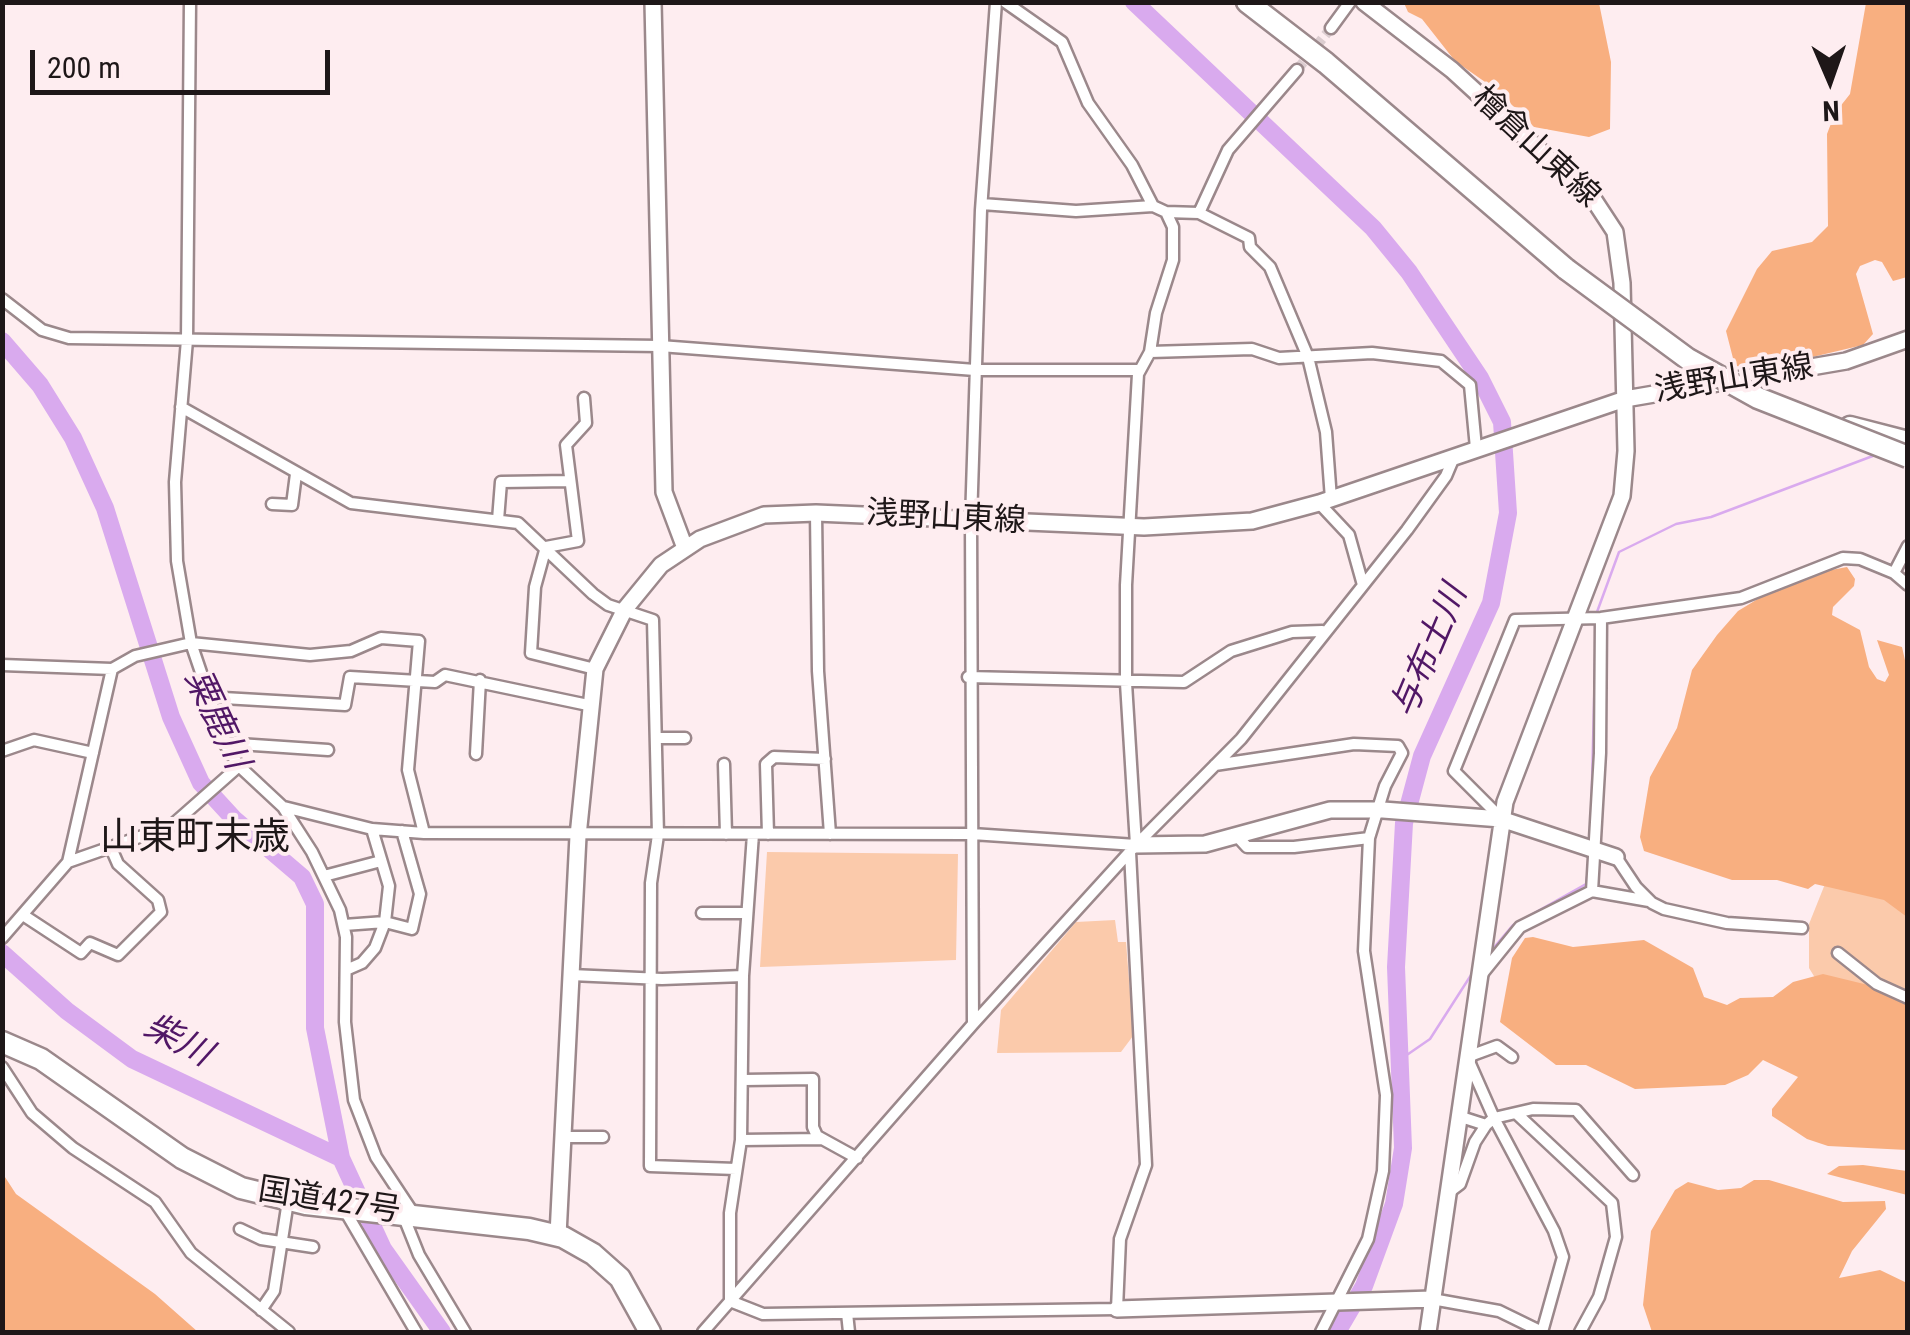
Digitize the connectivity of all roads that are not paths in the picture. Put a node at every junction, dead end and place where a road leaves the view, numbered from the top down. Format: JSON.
{"nodes":[{"id":1,"x":190,"y":2,"type":"edge"},
{"id":2,"x":653,"y":2,"type":"edge"},
{"id":3,"x":996,"y":2,"type":"edge"},
{"id":4,"x":1005,"y":2,"type":"edge"},
{"id":5,"x":1248,"y":2,"type":"edge"},
{"id":6,"x":1258,"y":2,"type":"edge"},
{"id":7,"x":1350,"y":2,"type":"edge"},
{"id":8,"x":1364,"y":2,"type":"edge"},
{"id":9,"x":1331,"y":28,"type":"tunnel mouth"},
{"id":10,"x":1296,"y":70,"type":"tunnel mouth"},
{"id":11,"x":982,"y":204,"type":"junction"},
{"id":12,"x":1152,"y":206,"type":"junction"},
{"id":13,"x":1166,"y":212,"type":"junction"},
{"id":14,"x":1199,"y":213,"type":"junction"},
{"id":15,"x":1568,"y":267,"type":"junction"},
{"id":16,"x":2,"y":299,"type":"edge"},
{"id":17,"x":1908,"y":339,"type":"edge"},
{"id":18,"x":187,"y":340,"type":"junction"},
{"id":19,"x":660,"y":346,"type":"junction"},
{"id":20,"x":1150,"y":352,"type":"junction"},
{"id":21,"x":1308,"y":357,"type":"junction"},
{"id":22,"x":974,"y":370,"type":"junction"},
{"id":23,"x":1139,"y":370,"type":"junction"},
{"id":24,"x":584,"y":398,"type":"dead end"},
{"id":25,"x":1625,"y":399,"type":"junction"},
{"id":26,"x":181,"y":407,"type":"junction"},
{"id":27,"x":1834,"y":423,"type":"junction"},
{"id":28,"x":1908,"y":442,"type":"edge"},
{"id":29,"x":1479,"y":447,"type":"junction"},
{"id":30,"x":1908,"y":453,"type":"edge"},
{"id":31,"x":1454,"y":456,"type":"junction"},
{"id":32,"x":296,"y":474,"type":"junction"},
{"id":33,"x":569,"y":481,"type":"junction"},
{"id":34,"x":1325,"y":501,"type":"junction"},
{"id":35,"x":272,"y":504,"type":"dead end"},
{"id":36,"x":816,"y":513,"type":"junction"},
{"id":37,"x":498,"y":520,"type":"junction"},
{"id":38,"x":971,"y":520,"type":"junction"},
{"id":39,"x":1130,"y":527,"type":"junction"},
{"id":40,"x":546,"y":546,"type":"junction"},
{"id":41,"x":1908,"y":546,"type":"edge"},
{"id":42,"x":685,"y":548,"type":"junction"},
{"id":43,"x":1894,"y":573,"type":"junction"},
{"id":44,"x":1363,"y":585,"type":"junction"},
{"id":45,"x":1908,"y":585,"type":"edge"},
{"id":46,"x":625,"y":610,"type":"junction"},
{"id":47,"x":1576,"y":617,"type":"junction"},
{"id":48,"x":1601,"y":618,"type":"junction"},
{"id":49,"x":1322,"y":631,"type":"junction"},
{"id":50,"x":190,"y":643,"type":"junction"},
{"id":51,"x":2,"y":665,"type":"edge"},
{"id":52,"x":595,"y":668,"type":"junction"},
{"id":53,"x":112,"y":669,"type":"junction"},
{"id":54,"x":968,"y":677,"type":"junction"},
{"id":55,"x":417,"y":680,"type":"junction"},
{"id":56,"x":480,"y":680,"type":"junction"},
{"id":57,"x":1126,"y":683,"type":"junction"},
{"id":58,"x":206,"y":697,"type":"junction"},
{"id":59,"x":588,"y":705,"type":"junction"},
{"id":60,"x":656,"y":738,"type":"junction"},
{"id":61,"x":685,"y":738,"type":"dead end"},
{"id":62,"x":224,"y":743,"type":"junction"},
{"id":63,"x":328,"y":750,"type":"dead end"},
{"id":64,"x":2,"y":751,"type":"edge"},
{"id":65,"x":93,"y":753,"type":"junction"},
{"id":66,"x":476,"y":754,"type":"dead end"},
{"id":67,"x":824,"y":759,"type":"junction"},
{"id":68,"x":724,"y":764,"type":"dead end"},
{"id":69,"x":1215,"y":765,"type":"junction"},
{"id":70,"x":235,"y":770,"type":"junction"},
{"id":71,"x":283,"y":807,"type":"junction"},
{"id":72,"x":1380,"y":810,"type":"junction"},
{"id":73,"x":1502,"y":819,"type":"junction"},
{"id":74,"x":372,"y":829,"type":"junction"},
{"id":75,"x":402,"y":831,"type":"junction"},
{"id":76,"x":424,"y":833,"type":"junction"},
{"id":77,"x":726,"y":834,"type":"junction"},
{"id":78,"x":753,"y":834,"type":"junction"},
{"id":79,"x":768,"y":834,"type":"junction"},
{"id":80,"x":830,"y":834,"type":"junction"},
{"id":81,"x":972,"y":834,"type":"junction"},
{"id":82,"x":658,"y":835,"type":"junction"},
{"id":83,"x":1236,"y":835,"type":"junction"},
{"id":84,"x":578,"y":836,"type":"junction"},
{"id":85,"x":1369,"y":838,"type":"junction"},
{"id":86,"x":111,"y":848,"type":"junction"},
{"id":87,"x":1133,"y":849,"type":"junction"},
{"id":88,"x":1596,"y":851,"type":"junction"},
{"id":89,"x":1616,"y":856,"type":"joint"},
{"id":90,"x":381,"y":860,"type":"junction"},
{"id":91,"x":68,"y":862,"type":"junction"},
{"id":92,"x":324,"y":876,"type":"junction"},
{"id":93,"x":1592,"y":891,"type":"junction"},
{"id":94,"x":1650,"y":901,"type":"junction"},
{"id":95,"x":702,"y":912,"type":"dead end"},
{"id":96,"x":747,"y":913,"type":"junction"},
{"id":97,"x":22,"y":916,"type":"junction"},
{"id":98,"x":385,"y":922,"type":"junction"},
{"id":99,"x":344,"y":925,"type":"junction"},
{"id":100,"x":1802,"y":928,"type":"dead end"},
{"id":101,"x":3,"y":937,"type":"edge"},
{"id":102,"x":1838,"y":953,"type":"dead end"},
{"id":103,"x":346,"y":970,"type":"junction"},
{"id":104,"x":571,"y":976,"type":"junction"},
{"id":105,"x":744,"y":976,"type":"junction"},
{"id":106,"x":653,"y":979,"type":"junction"},
{"id":107,"x":1478,"y":979,"type":"junction"},
{"id":108,"x":1908,"y":998,"type":"edge"},
{"id":109,"x":973,"y":1024,"type":"junction"},
{"id":110,"x":2,"y":1042,"type":"edge"},
{"id":111,"x":1467,"y":1057,"type":"junction"},
{"id":112,"x":1512,"y":1057,"type":"dead end"},
{"id":113,"x":2,"y":1067,"type":"edge"},
{"id":114,"x":744,"y":1080,"type":"junction"},
{"id":115,"x":1517,"y":1114,"type":"junction"},
{"id":116,"x":1458,"y":1116,"type":"junction"},
{"id":117,"x":1490,"y":1122,"type":"junction"},
{"id":118,"x":563,"y":1137,"type":"junction"},
{"id":119,"x":603,"y":1137,"type":"dead end"},
{"id":120,"x":822,"y":1138,"type":"junction"},
{"id":121,"x":740,"y":1140,"type":"junction"},
{"id":122,"x":857,"y":1158,"type":"junction"},
{"id":123,"x":736,"y":1169,"type":"junction"},
{"id":124,"x":1633,"y":1175,"type":"dead end"},
{"id":125,"x":1447,"y":1194,"type":"junction"},
{"id":126,"x":288,"y":1201,"type":"junction"},
{"id":127,"x":346,"y":1209,"type":"junction"},
{"id":128,"x":405,"y":1215,"type":"junction"},
{"id":129,"x":240,"y":1229,"type":"dead end"},
{"id":130,"x":558,"y":1236,"type":"junction"},
{"id":131,"x":282,"y":1242,"type":"junction"},
{"id":132,"x":313,"y":1247,"type":"dead end"},
{"id":133,"x":1432,"y":1299,"type":"junction"},
{"id":134,"x":730,"y":1301,"type":"junction"},
{"id":135,"x":1342,"y":1301,"type":"junction"},
{"id":136,"x":1117,"y":1309,"type":"junction"},
{"id":137,"x":261,"y":1310,"type":"junction"},
{"id":138,"x":847,"y":1313,"type":"junction"},
{"id":139,"x":288,"y":1332,"type":"edge"},
{"id":140,"x":416,"y":1332,"type":"edge"},
{"id":141,"x":466,"y":1332,"type":"edge"},
{"id":142,"x":650,"y":1332,"type":"edge"},
{"id":143,"x":704,"y":1332,"type":"edge"},
{"id":144,"x":848,"y":1332,"type":"edge"},
{"id":145,"x":1320,"y":1332,"type":"edge"},
{"id":146,"x":1428,"y":1332,"type":"edge"},
{"id":147,"x":1542,"y":1332,"type":"edge"},
{"id":148,"x":1580,"y":1332,"type":"edge"}],
"edges":[{"from":1,"to":18,"type":"street"},
{"from":2,"to":19,"type":"main road"},
{"from":3,"to":11,"type":"street"},
{"from":4,"to":12,"type":"street"},
{"from":5,"to":15,"type":"highway"},
{"from":6,"to":15,"type":"highway"},
{"from":7,"to":9,"type":"street"},
{"from":8,"to":25,"type":"main road","name":"檜倉山東線"},
{"from":10,"to":14,"type":"street"},
{"from":11,"to":12,"type":"street"},
{"from":11,"to":22,"type":"street"},
{"from":12,"to":13,"type":"street"},
{"from":13,"to":14,"type":"street"},
{"from":13,"to":20,"type":"street"},
{"from":14,"to":21,"type":"street"},
{"from":15,"to":27,"type":"highway","bridge":true},
{"from":15,"to":30,"type":"highway","bridge":true},
{"from":16,"to":18,"type":"street"},
{"from":17,"to":25,"type":"main road","name":"浅野山東線"},
{"from":18,"to":19,"type":"street"},
{"from":18,"to":26,"type":"street"},
{"from":19,"to":22,"type":"street"},
{"from":19,"to":42,"type":"main road"},
{"from":20,"to":21,"type":"street"},
{"from":20,"to":23,"type":"street"},
{"from":21,"to":29,"type":"street"},
{"from":21,"to":34,"type":"street"},
{"from":22,"to":23,"type":"street"},
{"from":22,"to":38,"type":"street"},
{"from":23,"to":39,"type":"street"},
{"from":24,"to":33,"type":"street"},
{"from":25,"to":29,"type":"main road","name":"浅野山東線"},
{"from":25,"to":47,"type":"main road","name":"檜倉山東線"},
{"from":26,"to":32,"type":"street"},
{"from":26,"to":50,"type":"street"},
{"from":27,"to":28,"type":"highway"},
{"from":27,"to":30,"type":"highway","bridge":true},
{"from":29,"to":31,"type":"main road","name":"浅野山東線"},
{"from":31,"to":34,"type":"main road","name":"浅野山東線"},
{"from":31,"to":44,"type":"street"},
{"from":32,"to":35,"type":"street"},
{"from":32,"to":37,"type":"street"},
{"from":33,"to":37,"type":"street"},
{"from":33,"to":40,"type":"street"},
{"from":34,"to":39,"type":"main road","name":"浅野山東線"},
{"from":34,"to":44,"type":"street"},
{"from":36,"to":38,"type":"main road","name":"浅野山東線"},
{"from":36,"to":42,"type":"main road","name":"浅野山東線"},
{"from":36,"to":67,"type":"street"},
{"from":37,"to":40,"type":"street"},
{"from":38,"to":39,"type":"main road","name":"浅野山東線"},
{"from":38,"to":54,"type":"street"},
{"from":39,"to":57,"type":"street"},
{"from":40,"to":46,"type":"street"},
{"from":40,"to":52,"type":"street"},
{"from":41,"to":43,"type":"street"},
{"from":42,"to":46,"type":"main road","name":"浅野山東線"},
{"from":43,"to":45,"type":"street"},
{"from":43,"to":48,"type":"street"},
{"from":44,"to":49,"type":"street"},
{"from":46,"to":52,"type":"main road","name":"浅野山東線"},
{"from":46,"to":60,"type":"street"},
{"from":47,"to":48,"type":"street"},
{"from":47,"to":73,"type":"main road","name":"檜倉山東線"},
{"from":47,"to":73,"type":"street"},
{"from":48,"to":88,"type":"street"},
{"from":49,"to":57,"type":"street"},
{"from":49,"to":69,"type":"street"},
{"from":50,"to":53,"type":"street"},
{"from":50,"to":55,"type":"street"},
{"from":50,"to":58,"type":"street"},
{"from":51,"to":53,"type":"street"},
{"from":52,"to":59,"type":"main road","name":"浅野山東線"},
{"from":53,"to":65,"type":"street"},
{"from":54,"to":57,"type":"street"},
{"from":54,"to":81,"type":"street"},
{"from":55,"to":56,"type":"street"},
{"from":55,"to":58,"type":"street"},
{"from":55,"to":76,"type":"street"},
{"from":56,"to":59,"type":"street"},
{"from":56,"to":66,"type":"street"},
{"from":57,"to":87,"type":"street"},
{"from":58,"to":62,"type":"street"},
{"from":59,"to":84,"type":"main road","name":"浅野山東線"},
{"from":60,"to":61,"type":"street"},
{"from":60,"to":82,"type":"street"},
{"from":62,"to":63,"type":"street"},
{"from":62,"to":70,"type":"street"},
{"from":64,"to":65,"type":"street"},
{"from":65,"to":91,"type":"street"},
{"from":67,"to":79,"type":"street"},
{"from":67,"to":80,"type":"street"},
{"from":68,"to":77,"type":"street"},
{"from":69,"to":72,"type":"street"},
{"from":69,"to":87,"type":"street"},
{"from":70,"to":71,"type":"street"},
{"from":70,"to":86,"type":"street"},
{"from":71,"to":74,"type":"street"},
{"from":71,"to":92,"type":"street"},
{"from":72,"to":73,"type":"main road"},
{"from":72,"to":83,"type":"main road"},
{"from":72,"to":85,"type":"street"},
{"from":73,"to":88,"type":"main road"},
{"from":73,"to":107,"type":"main road","name":"檜倉山東線"},
{"from":74,"to":75,"type":"street"},
{"from":74,"to":90,"type":"street"},
{"from":75,"to":76,"type":"street"},
{"from":75,"to":98,"type":"street"},
{"from":76,"to":84,"type":"street"},
{"from":77,"to":78,"type":"street"},
{"from":77,"to":82,"type":"street"},
{"from":78,"to":79,"type":"street"},
{"from":78,"to":96,"type":"street"},
{"from":79,"to":80,"type":"street"},
{"from":80,"to":81,"type":"street"},
{"from":81,"to":87,"type":"street"},
{"from":81,"to":109,"type":"street"},
{"from":82,"to":84,"type":"street"},
{"from":82,"to":106,"type":"street"},
{"from":83,"to":85,"type":"street"},
{"from":83,"to":87,"type":"main road"},
{"from":84,"to":104,"type":"main road","name":"浅野山東線"},
{"from":85,"to":135,"type":"street"},
{"from":86,"to":91,"type":"street"},
{"from":86,"to":97,"type":"street"},
{"from":87,"to":109,"type":"street"},
{"from":87,"to":136,"type":"street"},
{"from":88,"to":89,"type":"main road"},
{"from":88,"to":93,"type":"street"},
{"from":89,"to":94,"type":"street"},
{"from":90,"to":92,"type":"street"},
{"from":90,"to":98,"type":"street"},
{"from":91,"to":97,"type":"street"},
{"from":92,"to":99,"type":"street"},
{"from":93,"to":94,"type":"street"},
{"from":93,"to":107,"type":"street"},
{"from":94,"to":100,"type":"street"},
{"from":95,"to":96,"type":"street"},
{"from":96,"to":105,"type":"street"},
{"from":97,"to":101,"type":"street"},
{"from":98,"to":99,"type":"street"},
{"from":98,"to":103,"type":"street"},
{"from":99,"to":103,"type":"street"},
{"from":102,"to":108,"type":"street"},
{"from":103,"to":128,"type":"street"},
{"from":104,"to":106,"type":"street"},
{"from":104,"to":118,"type":"main road","name":"浅野山東線"},
{"from":105,"to":106,"type":"street"},
{"from":105,"to":114,"type":"street"},
{"from":106,"to":123,"type":"street"},
{"from":107,"to":111,"type":"main road","name":"檜倉山東線"},
{"from":109,"to":122,"type":"street"},
{"from":110,"to":126,"type":"highway","name":"国道427号"},
{"from":111,"to":112,"type":"street"},
{"from":111,"to":116,"type":"main road","name":"檜倉山東線"},
{"from":111,"to":117,"type":"street"},
{"from":113,"to":137,"type":"street"},
{"from":114,"to":120,"type":"street"},
{"from":114,"to":121,"type":"street"},
{"from":115,"to":117,"type":"street"},
{"from":115,"to":124,"type":"street"},
{"from":115,"to":148,"type":"street"},
{"from":116,"to":117,"type":"street"},
{"from":116,"to":125,"type":"main road","name":"檜倉山東線"},
{"from":117,"to":125,"type":"street"},
{"from":117,"to":147,"type":"street"},
{"from":118,"to":119,"type":"street"},
{"from":118,"to":130,"type":"main road","name":"浅野山東線"},
{"from":120,"to":121,"type":"street"},
{"from":120,"to":122,"type":"street"},
{"from":121,"to":123,"type":"street"},
{"from":122,"to":134,"type":"street"},
{"from":123,"to":134,"type":"street"},
{"from":125,"to":133,"type":"main road","name":"檜倉山東線"},
{"from":126,"to":127,"type":"highway","name":"国道427号"},
{"from":126,"to":131,"type":"street"},
{"from":127,"to":128,"type":"highway","name":"国道427号"},
{"from":127,"to":140,"type":"street"},
{"from":128,"to":130,"type":"highway","name":"国道427号"},
{"from":128,"to":141,"type":"street"},
{"from":129,"to":131,"type":"street"},
{"from":130,"to":142,"type":"highway","name":"国道427号"},
{"from":131,"to":132,"type":"street"},
{"from":131,"to":137,"type":"street"},
{"from":133,"to":135,"type":"main road"},
{"from":133,"to":146,"type":"main road","name":"檜倉山東線"},
{"from":133,"to":147,"type":"street"},
{"from":134,"to":138,"type":"street"},
{"from":134,"to":143,"type":"street"},
{"from":135,"to":136,"type":"main road"},
{"from":135,"to":145,"type":"street"},
{"from":136,"to":138,"type":"street"},
{"from":137,"to":139,"type":"street"},
{"from":138,"to":144,"type":"street"}]}
